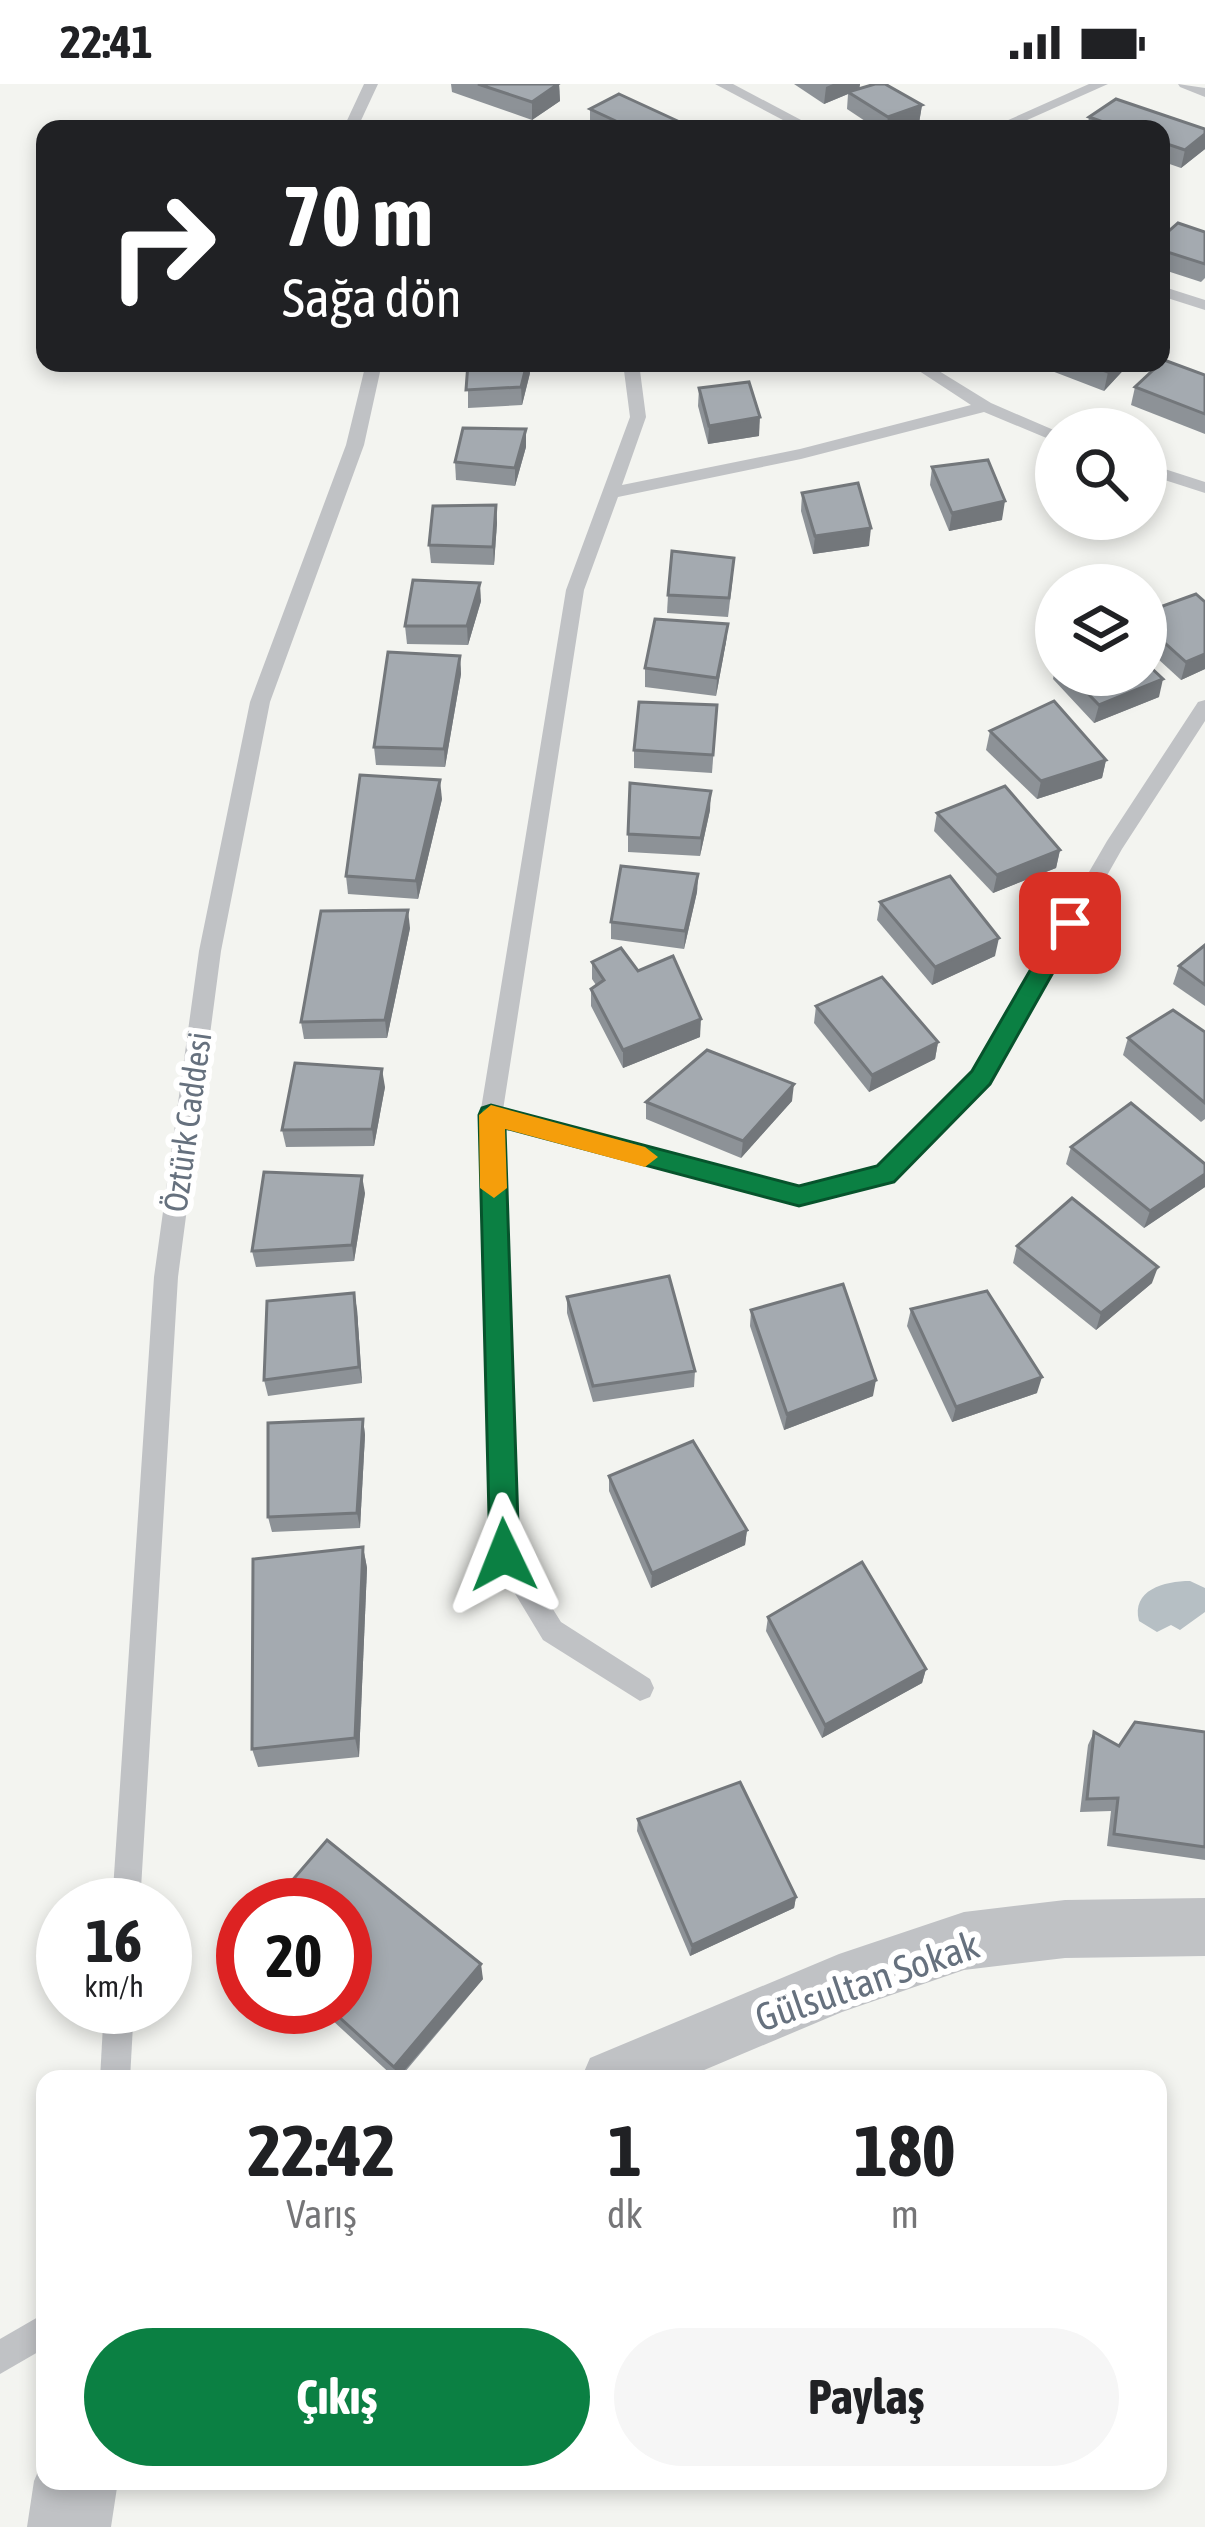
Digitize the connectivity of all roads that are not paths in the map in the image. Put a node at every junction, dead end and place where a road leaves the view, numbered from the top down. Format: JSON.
{"nodes":[{"id":1,"x":371,"y":84,"type":"edge"},
{"id":2,"x":722,"y":84,"type":"edge"},
{"id":3,"x":1101,"y":84,"type":"edge"},
{"id":4,"x":1185,"y":84,"type":"edge"},
{"id":5,"x":1205,"y":93,"type":"edge"},
{"id":6,"x":354,"y":120,"type":"edge"},
{"id":7,"x":793,"y":120,"type":"edge"},
{"id":8,"x":1016,"y":120,"type":"edge"},
{"id":9,"x":1170,"y":295,"type":"edge"},
{"id":10,"x":1205,"y":305,"type":"edge"},
{"id":11,"x":372,"y":372,"type":"edge"},
{"id":12,"x":632,"y":372,"type":"edge"},
{"id":13,"x":929,"y":372,"type":"edge"},
{"id":14,"x":985,"y":407,"type":"junction"},
{"id":15,"x":1035,"y":428,"type":"edge"},
{"id":16,"x":1167,"y":475,"type":"edge"},
{"id":17,"x":1205,"y":488,"type":"edge"},
{"id":18,"x":610,"y":493,"type":"junction"},
{"id":19,"x":1205,"y":706,"type":"edge"},
{"id":20,"x":491,"y":1115,"type":"junction"},
{"id":21,"x":640,"y":1688,"type":"dead end"},
{"id":22,"x":128,"y":1878,"type":"edge"},
{"id":23,"x":1205,"y":1927,"type":"edge"},
{"id":24,"x":118,"y":2034,"type":"edge"},
{"id":25,"x":116,"y":2070,"type":"edge"},
{"id":26,"x":632,"y":2070,"type":"edge"},
{"id":27,"x":36,"y":2336,"type":"edge"},
{"id":28,"x":0,"y":2358,"type":"edge"},
{"id":29,"x":75,"y":2490,"type":"edge"},
{"id":30,"x":69,"y":2527,"type":"edge"}],
"edges":[{"from":1,"to":6,"type":"lane"},
{"from":2,"to":7,"type":"lane"},
{"from":3,"to":8,"type":"lane"},
{"from":4,"to":5,"type":"lane"},
{"from":9,"to":10,"type":"lane"},
{"from":11,"to":22,"type":"lane","name":"Öztürk Caddesi"},
{"from":12,"to":18,"type":"lane"},
{"from":13,"to":14,"type":"lane"},
{"from":14,"to":15,"type":"lane"},
{"from":14,"to":18,"type":"lane"},
{"from":16,"to":17,"type":"lane"},
{"from":18,"to":20,"type":"lane"},
{"from":19,"to":20,"type":"lane"},
{"from":20,"to":21,"type":"lane"},
{"from":23,"to":26,"type":"street","name":"Gülsultan Sokak"},
{"from":24,"to":25,"type":"lane"},
{"from":27,"to":28,"type":"lane"},
{"from":29,"to":30,"type":"street"}]}
